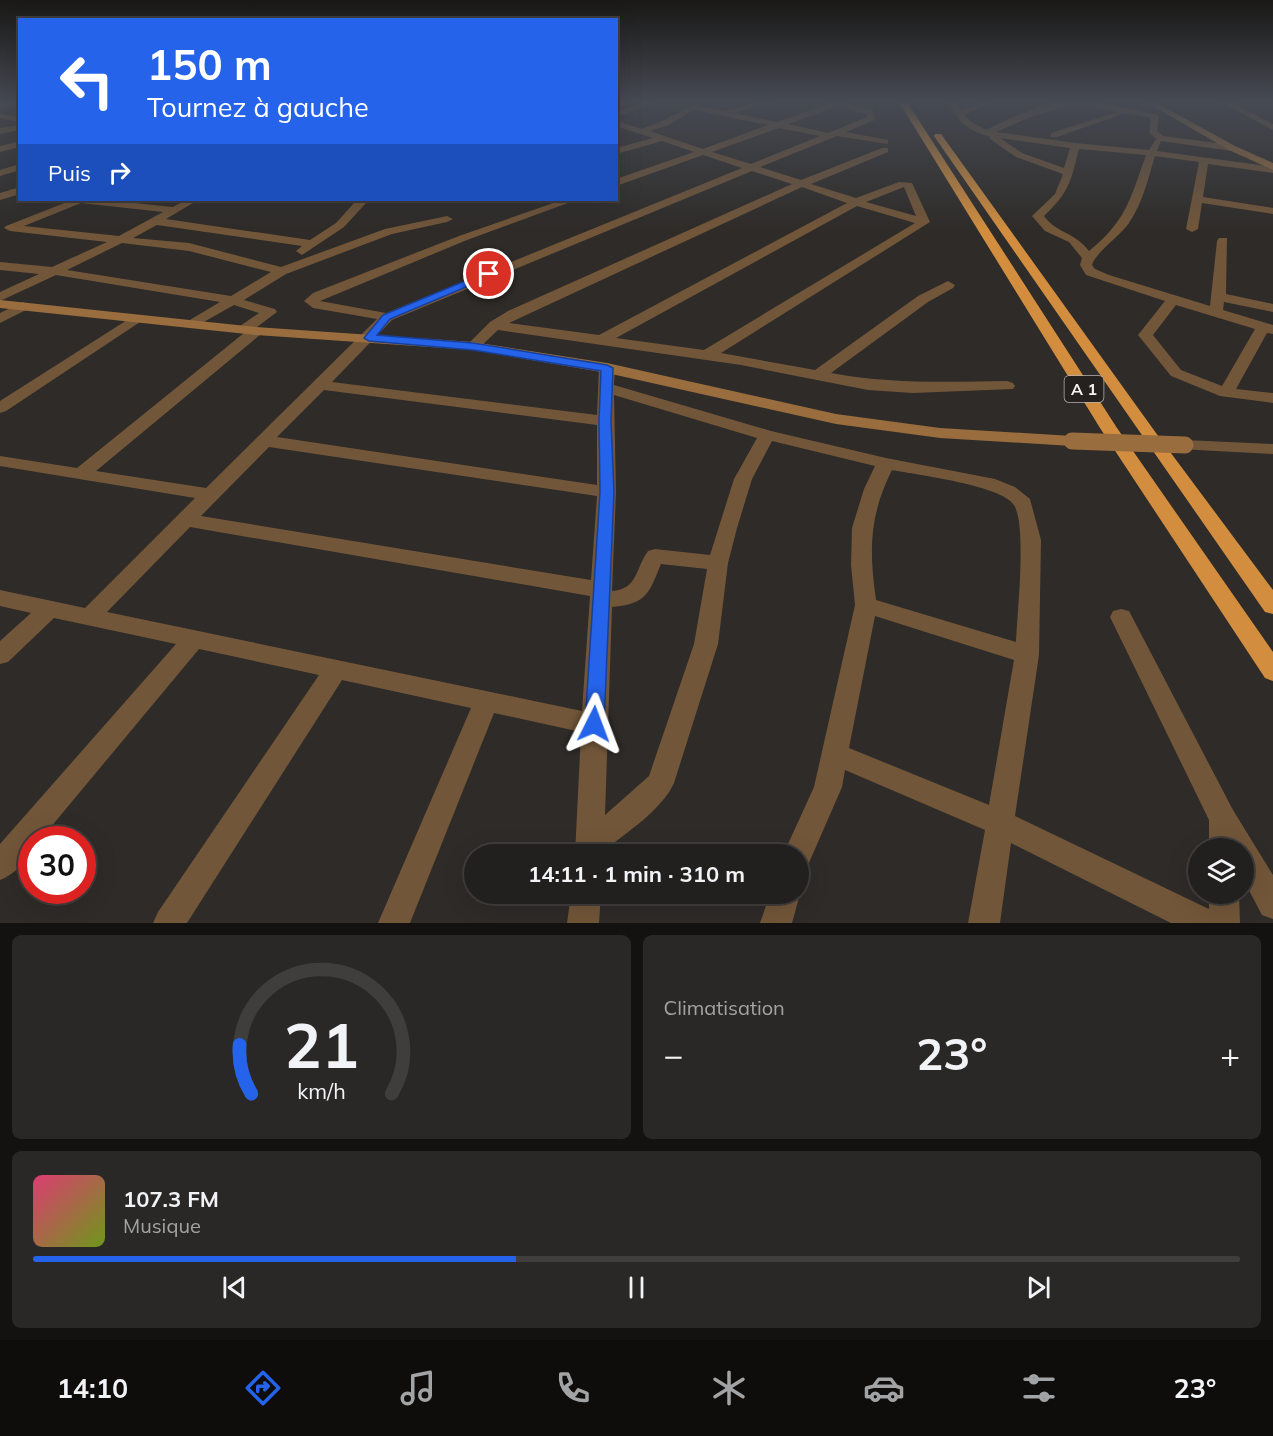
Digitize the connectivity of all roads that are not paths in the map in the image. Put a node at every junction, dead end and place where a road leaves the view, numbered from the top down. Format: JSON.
{"nodes":[{"id":1,"x":18,"y":145,"type":"edge"},
{"id":2,"x":640,"y":145,"type":"edge"},
{"id":3,"x":686,"y":145,"type":"edge"},
{"id":4,"x":720,"y":145,"type":"edge"},
{"id":5,"x":808,"y":145,"type":"edge"},
{"id":6,"x":881,"y":145,"type":"edge"},
{"id":7,"x":930,"y":145,"type":"edge"},
{"id":8,"x":945,"y":145,"type":"edge"},
{"id":9,"x":1005,"y":145,"type":"edge"},
{"id":10,"x":1069,"y":145,"type":"edge"},
{"id":11,"x":1156,"y":145,"type":"edge"},
{"id":12,"x":1211,"y":145,"type":"edge"},
{"id":13,"x":1227,"y":145,"type":"edge"},
{"id":14,"x":1075,"y":146,"type":"junction"},
{"id":15,"x":1232,"y":148,"type":"junction"},
{"id":16,"x":618,"y":151,"type":"edge"},
{"id":17,"x":704,"y":151,"type":"junction"},
{"id":18,"x":2,"y":152,"type":"edge"},
{"id":19,"x":1152,"y":153,"type":"junction"},
{"id":20,"x":18,"y":156,"type":"edge"},
{"id":21,"x":1204,"y":160,"type":"junction"},
{"id":22,"x":751,"y":167,"type":"junction"},
{"id":23,"x":18,"y":168,"type":"edge"},
{"id":24,"x":1273,"y":169,"type":"edge"},
{"id":25,"x":0,"y":173,"type":"edge"},
{"id":26,"x":1068,"y":173,"type":"junction"},
{"id":27,"x":618,"y":182,"type":"edge"},
{"id":28,"x":801,"y":184,"type":"junction"},
{"id":29,"x":18,"y":191,"type":"edge"},
{"id":30,"x":0,"y":197,"type":"edge"},
{"id":31,"x":1197,"y":199,"type":"junction"},
{"id":32,"x":77,"y":201,"type":"edge"},
{"id":33,"x":88,"y":201,"type":"edge"},
{"id":34,"x":191,"y":201,"type":"edge"},
{"id":35,"x":362,"y":201,"type":"edge"},
{"id":36,"x":438,"y":201,"type":"edge"},
{"id":37,"x":568,"y":201,"type":"edge"},
{"id":38,"x":856,"y":202,"type":"junction"},
{"id":39,"x":174,"y":210,"type":"junction"},
{"id":40,"x":1273,"y":211,"type":"edge"},
{"id":41,"x":447,"y":219,"type":"junction"},
{"id":42,"x":155,"y":221,"type":"junction"},
{"id":43,"x":924,"y":222,"type":"junction"},
{"id":44,"x":1192,"y":229,"type":"dead end"},
{"id":45,"x":5,"y":230,"type":"edge"},
{"id":46,"x":463,"y":238,"type":"junction"},
{"id":47,"x":122,"y":239,"type":"junction"},
{"id":48,"x":1222,"y":241,"type":"dead end"},
{"id":49,"x":313,"y":244,"type":"junction"},
{"id":50,"x":1088,"y":258,"type":"junction"},
{"id":51,"x":0,"y":266,"type":"edge"},
{"id":52,"x":278,"y":270,"type":"junction"},
{"id":53,"x":52,"y":271,"type":"junction"},
{"id":54,"x":948,"y":285,"type":"dead end"},
{"id":55,"x":0,"y":297,"type":"edge"},
{"id":56,"x":1219,"y":297,"type":"junction"},
{"id":57,"x":231,"y":300,"type":"junction"},
{"id":58,"x":1173,"y":300,"type":"junction"},
{"id":59,"x":0,"y":304,"type":"edge"},
{"id":60,"x":23,"y":306,"type":"junction"},
{"id":61,"x":1273,"y":308,"type":"edge"},
{"id":62,"x":1215,"y":313,"type":"junction"},
{"id":63,"x":387,"y":317,"type":"junction"},
{"id":64,"x":0,"y":319,"type":"edge"},
{"id":65,"x":135,"y":319,"type":"junction"},
{"id":66,"x":193,"y":324,"type":"junction"},
{"id":67,"x":495,"y":325,"type":"junction"},
{"id":68,"x":1268,"y":328,"type":"edge"},
{"id":69,"x":250,"y":330,"type":"junction"},
{"id":70,"x":369,"y":338,"type":"junction"},
{"id":71,"x":599,"y":341,"type":"junction"},
{"id":72,"x":473,"y":346,"type":"junction"},
{"id":73,"x":705,"y":356,"type":"junction"},
{"id":74,"x":818,"y":375,"type":"junction"},
{"id":75,"x":607,"y":378,"type":"junction"},
{"id":76,"x":322,"y":385,"type":"junction"},
{"id":77,"x":1007,"y":386,"type":"dead end"},
{"id":78,"x":1226,"y":393,"type":"junction"},
{"id":79,"x":1273,"y":398,"type":"edge"},
{"id":80,"x":0,"y":408,"type":"edge"},
{"id":81,"x":605,"y":421,"type":"junction"},
{"id":82,"x":767,"y":435,"type":"junction"},
{"id":83,"x":266,"y":441,"type":"junction"},
{"id":84,"x":1273,"y":449,"type":"edge"},
{"id":85,"x":0,"y":461,"type":"edge"},
{"id":86,"x":886,"y":464,"type":"junction"},
{"id":87,"x":81,"y":474,"type":"junction"},
{"id":88,"x":607,"y":492,"type":"junction"},
{"id":89,"x":212,"y":495,"type":"junction"},
{"id":90,"x":187,"y":520,"type":"junction"},
{"id":91,"x":718,"y":563,"type":"junction"},
{"id":92,"x":602,"y":595,"type":"junction"},
{"id":93,"x":0,"y":598,"type":"edge"},
{"id":94,"x":866,"y":605,"type":"junction"},
{"id":95,"x":1273,"y":606,"type":"edge"},
{"id":96,"x":50,"y":609,"type":"junction"},
{"id":97,"x":89,"y":617,"type":"junction"},
{"id":98,"x":1121,"y":617,"type":"dead end"},
{"id":99,"x":194,"y":639,"type":"junction"},
{"id":100,"x":0,"y":655,"type":"edge"},
{"id":101,"x":1027,"y":655,"type":"junction"},
{"id":102,"x":335,"y":671,"type":"junction"},
{"id":103,"x":1273,"y":672,"type":"edge"},
{"id":104,"x":486,"y":701,"type":"junction"},
{"id":105,"x":594,"y":724,"type":"junction"},
{"id":106,"x":835,"y":754,"type":"junction"},
{"id":107,"x":1223,"y":819,"type":"junction"},
{"id":108,"x":1000,"y":823,"type":"junction"},
{"id":109,"x":1223,"y":838,"type":"edge"},
{"id":110,"x":1234,"y":838,"type":"edge"},
{"id":111,"x":591,"y":844,"type":"edge"},
{"id":112,"x":595,"y":844,"type":"edge"},
{"id":113,"x":803,"y":844,"type":"edge"},
{"id":114,"x":0,"y":866,"type":"edge"},
{"id":115,"x":1254,"y":871,"type":"edge"},
{"id":116,"x":585,"y":904,"type":"edge"},
{"id":117,"x":782,"y":904,"type":"edge"},
{"id":118,"x":1224,"y":904,"type":"edge"},
{"id":119,"x":1273,"y":904,"type":"edge"},
{"id":120,"x":169,"y":923,"type":"edge"},
{"id":121,"x":394,"y":923,"type":"edge"},
{"id":122,"x":583,"y":923,"type":"edge"},
{"id":123,"x":776,"y":923,"type":"edge"},
{"id":124,"x":984,"y":923,"type":"edge"},
{"id":125,"x":1204,"y":923,"type":"edge"},
{"id":126,"x":1224,"y":923,"type":"edge"}],
"edges":[{"from":1,"to":18,"type":"street"},
{"from":2,"to":16,"type":"street"},
{"from":3,"to":17,"type":"street"},
{"from":4,"to":17,"type":"street"},
{"from":5,"to":22,"type":"street"},
{"from":6,"to":28,"type":"street"},
{"from":7,"to":103,"type":"highway","number":"A 1"},
{"from":8,"to":95,"type":"highway","number":"A 1"},
{"from":9,"to":26,"type":"street"},
{"from":10,"to":14,"type":"street"},
{"from":11,"to":19,"type":"street"},
{"from":12,"to":15,"type":"street"},
{"from":13,"to":15,"type":"street"},
{"from":14,"to":19,"type":"street"},
{"from":14,"to":26,"type":"street"},
{"from":15,"to":24,"type":"street"},
{"from":17,"to":22,"type":"street"},
{"from":17,"to":27,"type":"street"},
{"from":18,"to":20,"type":"street"},
{"from":19,"to":21,"type":"street"},
{"from":19,"to":50,"type":"street"},
{"from":21,"to":24,"type":"street"},
{"from":21,"to":31,"type":"street"},
{"from":22,"to":28,"type":"street"},
{"from":22,"to":63,"type":"street"},
{"from":23,"to":25,"type":"street"},
{"from":26,"to":50,"type":"street"},
{"from":28,"to":38,"type":"street"},
{"from":28,"to":67,"type":"street"},
{"from":29,"to":30,"type":"street"},
{"from":31,"to":40,"type":"street"},
{"from":31,"to":44,"type":"street"},
{"from":32,"to":45,"type":"street"},
{"from":33,"to":39,"type":"street"},
{"from":34,"to":39,"type":"street"},
{"from":35,"to":49,"type":"street"},
{"from":36,"to":41,"type":"street"},
{"from":37,"to":46,"type":"street"},
{"from":38,"to":43,"type":"street"},
{"from":38,"to":43,"type":"street"},
{"from":38,"to":71,"type":"street"},
{"from":39,"to":42,"type":"street"},
{"from":41,"to":46,"type":"street"},
{"from":41,"to":52,"type":"street"},
{"from":42,"to":47,"type":"street"},
{"from":42,"to":49,"type":"street"},
{"from":43,"to":73,"type":"street"},
{"from":45,"to":47,"type":"street"},
{"from":46,"to":63,"type":"street"},
{"from":47,"to":52,"type":"street"},
{"from":47,"to":53,"type":"street"},
{"from":48,"to":56,"type":"street"},
{"from":49,"to":52,"type":"street"},
{"from":50,"to":58,"type":"street"},
{"from":51,"to":53,"type":"street"},
{"from":52,"to":57,"type":"street"},
{"from":53,"to":55,"type":"street"},
{"from":53,"to":57,"type":"street"},
{"from":54,"to":74,"type":"street"},
{"from":56,"to":61,"type":"street"},
{"from":56,"to":62,"type":"street"},
{"from":57,"to":66,"type":"street"},
{"from":57,"to":69,"type":"street"},
{"from":58,"to":62,"type":"street"},
{"from":58,"to":78,"type":"street"},
{"from":59,"to":60,"type":"street"},
{"from":60,"to":64,"type":"street"},
{"from":60,"to":65,"type":"street"},
{"from":62,"to":68,"type":"street"},
{"from":63,"to":70,"type":"street"},
{"from":65,"to":66,"type":"street"},
{"from":65,"to":80,"type":"street"},
{"from":66,"to":69,"type":"street"},
{"from":67,"to":71,"type":"street"},
{"from":67,"to":72,"type":"street"},
{"from":68,"to":78,"type":"street"},
{"from":69,"to":70,"type":"street"},
{"from":69,"to":87,"type":"street"},
{"from":70,"to":72,"type":"street"},
{"from":70,"to":76,"type":"street"},
{"from":71,"to":73,"type":"street"},
{"from":72,"to":75,"type":"street"},
{"from":73,"to":74,"type":"street"},
{"from":74,"to":77,"type":"street"},
{"from":75,"to":81,"type":"street"},
{"from":75,"to":82,"type":"street"},
{"from":75,"to":84,"type":"street","bridge":true},
{"from":76,"to":81,"type":"street"},
{"from":76,"to":83,"type":"street"},
{"from":78,"to":79,"type":"street"},
{"from":81,"to":88,"type":"street"},
{"from":82,"to":86,"type":"street"},
{"from":82,"to":91,"type":"street"},
{"from":83,"to":88,"type":"street"},
{"from":83,"to":89,"type":"street"},
{"from":85,"to":87,"type":"street"},
{"from":86,"to":94,"type":"street"},
{"from":86,"to":101,"type":"street"},
{"from":87,"to":89,"type":"street"},
{"from":88,"to":92,"type":"street"},
{"from":89,"to":90,"type":"street"},
{"from":90,"to":92,"type":"street"},
{"from":90,"to":97,"type":"street"},
{"from":91,"to":92,"type":"street"},
{"from":91,"to":112,"type":"street"},
{"from":92,"to":105,"type":"street"},
{"from":93,"to":96,"type":"street"},
{"from":94,"to":101,"type":"street"},
{"from":94,"to":106,"type":"street"},
{"from":96,"to":97,"type":"street"},
{"from":96,"to":100,"type":"street"},
{"from":97,"to":99,"type":"street"},
{"from":98,"to":107,"type":"street"},
{"from":99,"to":102,"type":"street"},
{"from":99,"to":114,"type":"street"},
{"from":101,"to":108,"type":"street"},
{"from":102,"to":104,"type":"street"},
{"from":102,"to":120,"type":"street"},
{"from":104,"to":105,"type":"street"},
{"from":104,"to":121,"type":"street"},
{"from":105,"to":111,"type":"street"},
{"from":106,"to":108,"type":"street"},
{"from":106,"to":113,"type":"street"},
{"from":107,"to":109,"type":"street"},
{"from":107,"to":110,"type":"street"},
{"from":108,"to":124,"type":"street"},
{"from":108,"to":125,"type":"street"},
{"from":115,"to":119,"type":"street"},
{"from":116,"to":122,"type":"street"},
{"from":117,"to":123,"type":"street"},
{"from":118,"to":126,"type":"street"}]}
